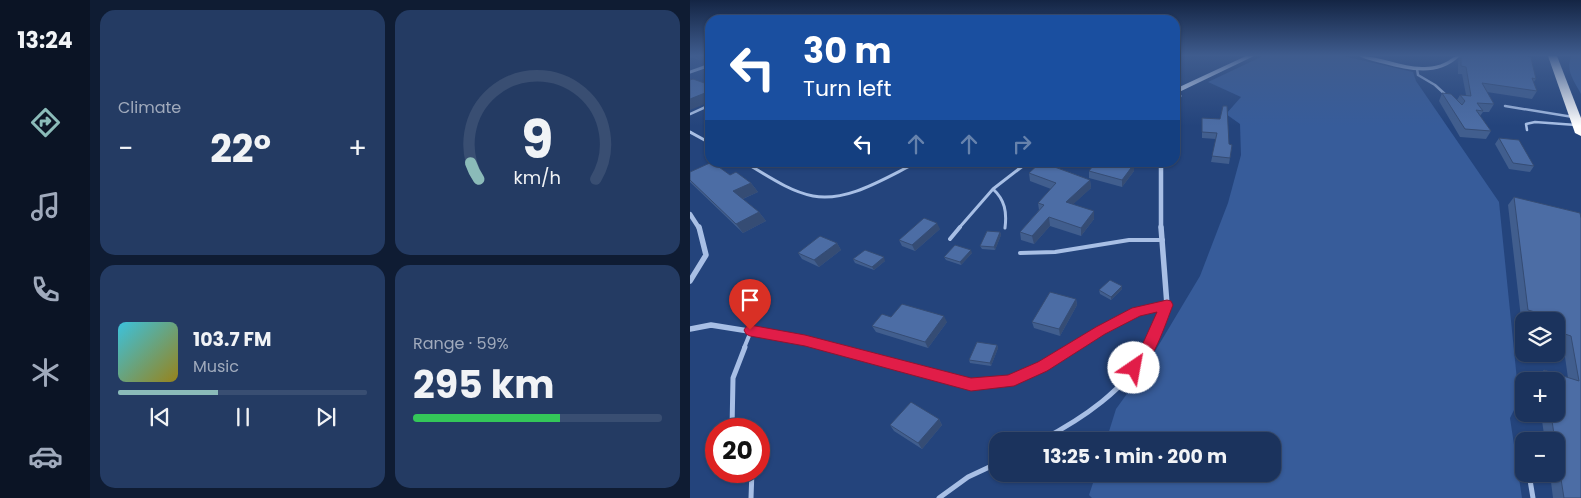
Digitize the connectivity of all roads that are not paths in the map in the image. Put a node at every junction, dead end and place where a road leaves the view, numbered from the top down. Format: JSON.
{"nodes":[{"id":1,"x":1203,"y":79,"type":"edge"},
{"id":2,"x":1425,"y":79,"type":"edge"},
{"id":3,"x":1563,"y":79,"type":"edge"},
{"id":4,"x":1180,"y":90,"type":"edge"},
{"id":5,"x":1448,"y":98,"type":"edge"},
{"id":6,"x":1505,"y":106,"type":"dead end"},
{"id":7,"x":705,"y":107,"type":"edge"},
{"id":8,"x":690,"y":114,"type":"edge"},
{"id":9,"x":1578,"y":125,"type":"edge"},
{"id":10,"x":1527,"y":130,"type":"dead end"},
{"id":11,"x":690,"y":132,"type":"edge"},
{"id":12,"x":705,"y":140,"type":"edge"},
{"id":13,"x":753,"y":167,"type":"edge"},
{"id":14,"x":907,"y":167,"type":"edge"},
{"id":15,"x":1022,"y":167,"type":"edge"},
{"id":16,"x":1161,"y":167,"type":"edge"},
{"id":17,"x":993,"y":189,"type":"junction"},
{"id":18,"x":690,"y":214,"type":"edge"},
{"id":19,"x":1005,"y":228,"type":"dead end"},
{"id":20,"x":950,"y":240,"type":"dead end"},
{"id":21,"x":1163,"y":240,"type":"junction"},
{"id":22,"x":1020,"y":253,"type":"dead end"},
{"id":23,"x":690,"y":281,"type":"edge"},
{"id":24,"x":1167,"y":305,"type":"junction"},
{"id":25,"x":690,"y":329,"type":"edge"},
{"id":26,"x":750,"y":330,"type":"junction"},
{"id":27,"x":732,"y":418,"type":"edge"},
{"id":28,"x":1059,"y":432,"type":"edge"},
{"id":29,"x":989,"y":467,"type":"edge"},
{"id":30,"x":1530,"y":482,"type":"edge"},
{"id":31,"x":752,"y":483,"type":"edge"},
{"id":32,"x":751,"y":498,"type":"edge"},
{"id":33,"x":939,"y":498,"type":"edge"},
{"id":34,"x":1533,"y":498,"type":"edge"}],
"edges":[{"from":1,"to":4,"type":"street"},
{"from":2,"to":5,"type":"lane"},
{"from":3,"to":9,"type":"highway"},
{"from":6,"to":9,"type":"lane"},
{"from":7,"to":8,"type":"lane"},
{"from":9,"to":10,"type":"lane"},
{"from":11,"to":12,"type":"lane"},
{"from":13,"to":14,"type":"lane"},
{"from":15,"to":17,"type":"lane"},
{"from":16,"to":21,"type":"street"},
{"from":17,"to":19,"type":"lane"},
{"from":17,"to":20,"type":"lane"},
{"from":18,"to":23,"type":"street"},
{"from":21,"to":22,"type":"lane"},
{"from":21,"to":24,"type":"street"},
{"from":24,"to":26,"type":"street"},
{"from":24,"to":28,"type":"lane"},
{"from":25,"to":26,"type":"street"},
{"from":26,"to":27,"type":"lane"},
{"from":29,"to":33,"type":"lane"},
{"from":30,"to":34,"type":"lane"},
{"from":31,"to":32,"type":"lane"}]}
